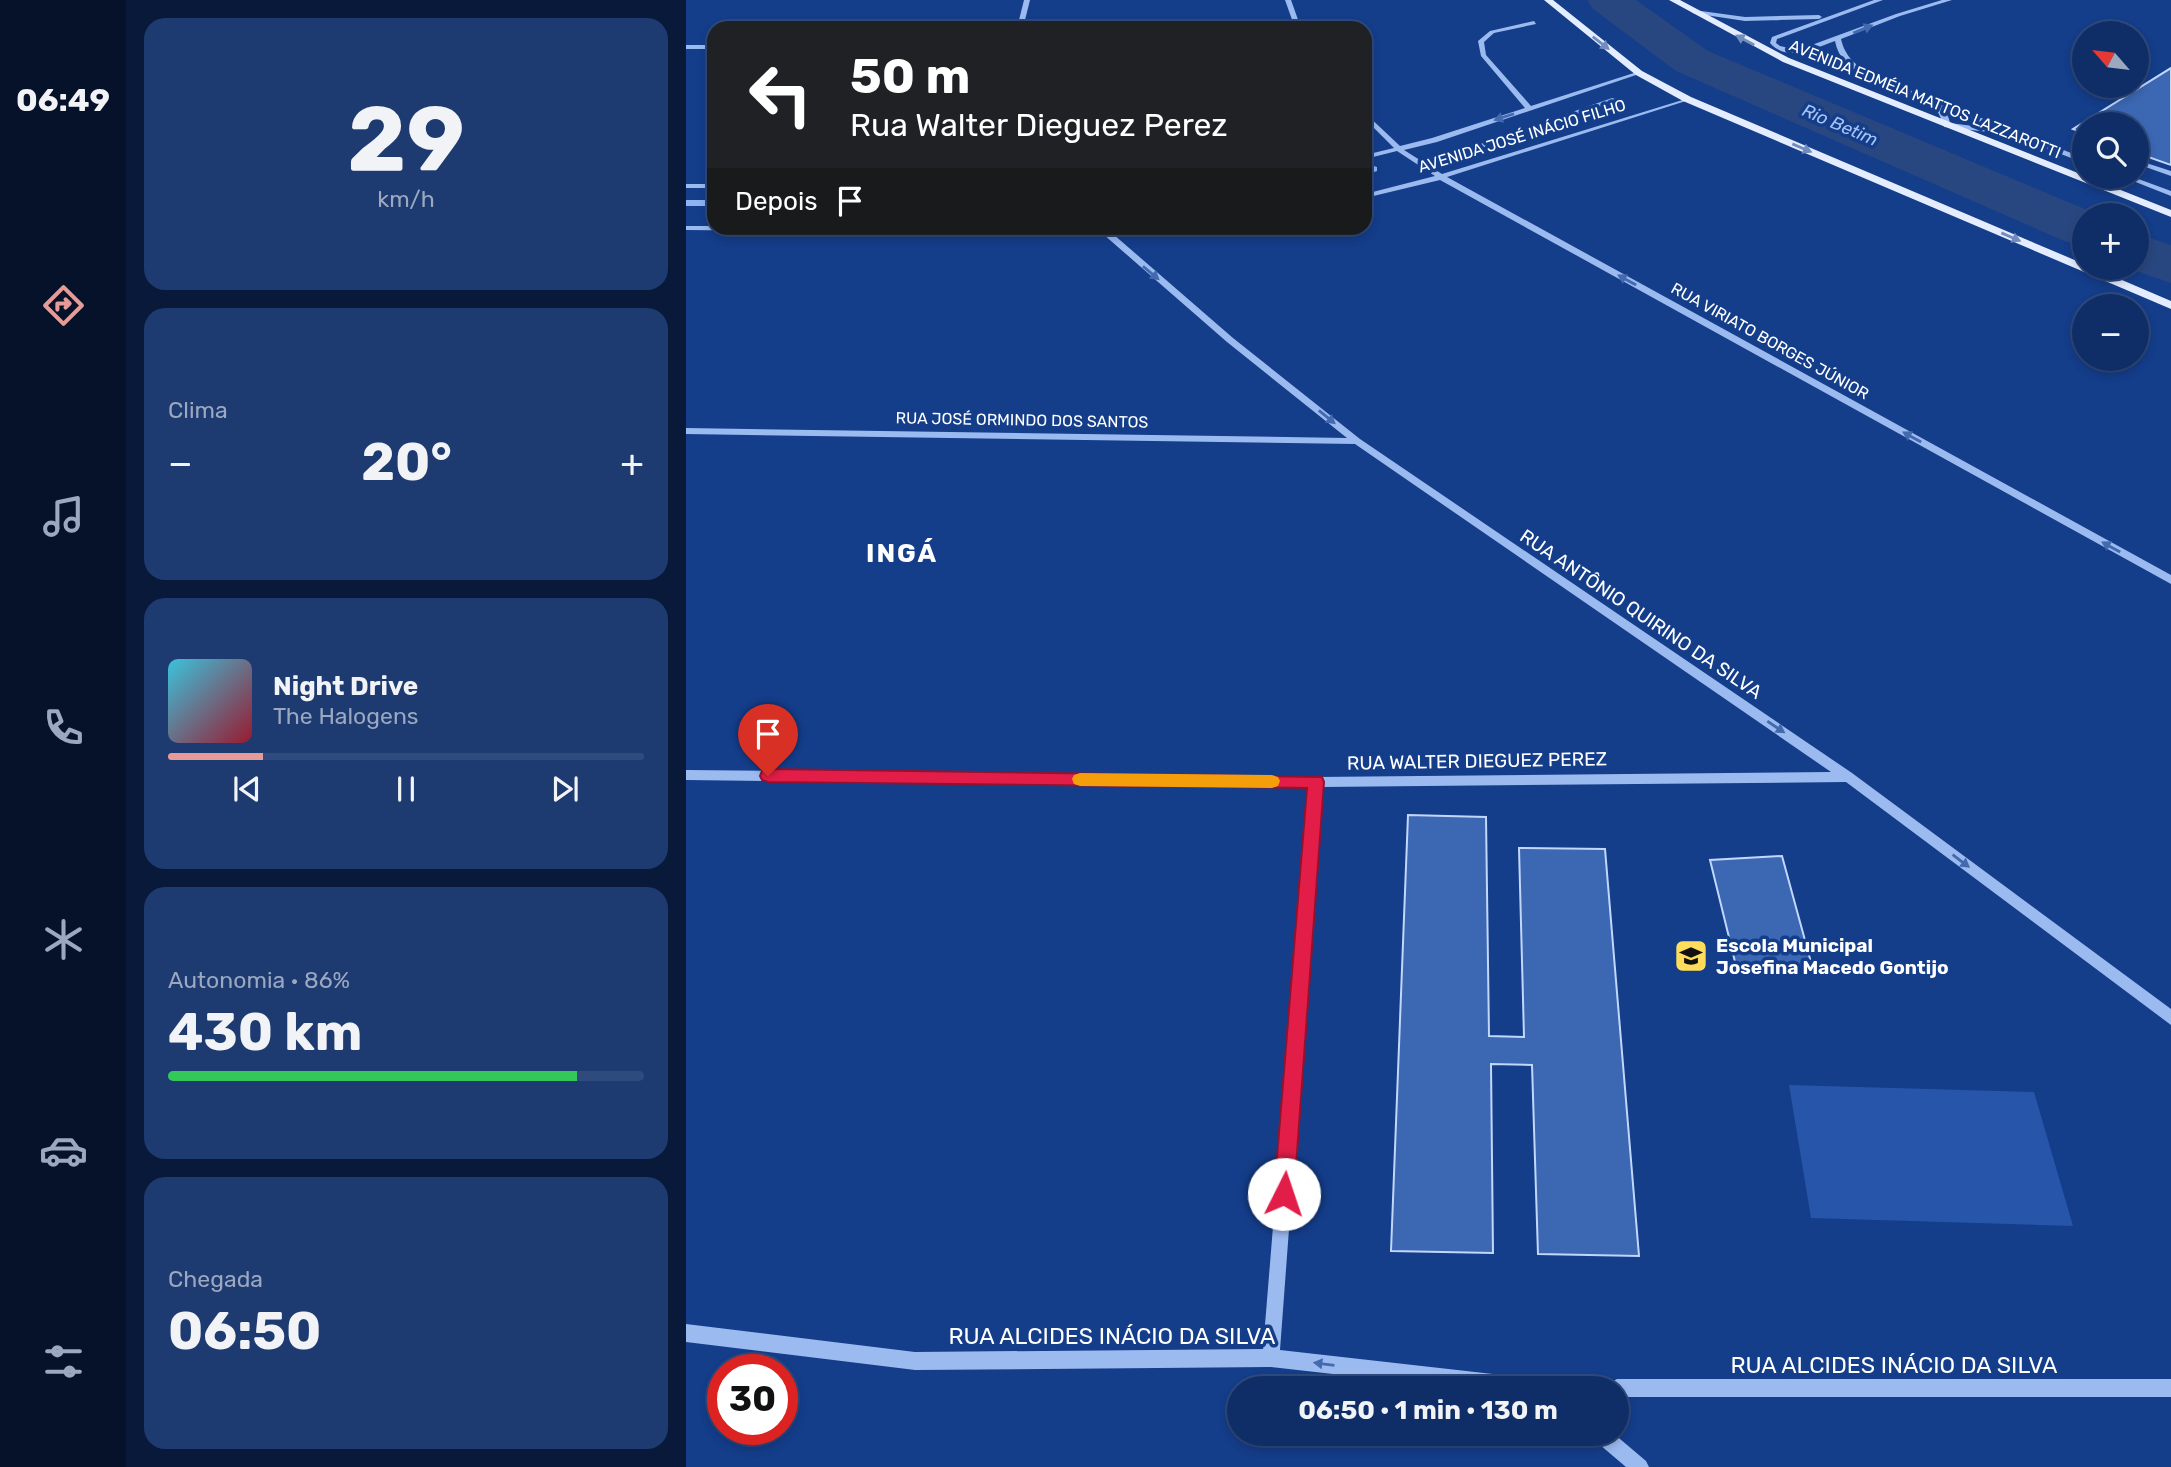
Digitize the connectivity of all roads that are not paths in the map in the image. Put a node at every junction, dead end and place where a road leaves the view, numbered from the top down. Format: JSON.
{"nodes":[{"id":1,"x":1027,"y":0,"type":"edge"},
{"id":2,"x":1288,"y":0,"type":"edge"},
{"id":3,"x":1548,"y":0,"type":"edge"},
{"id":4,"x":1674,"y":0,"type":"edge"},
{"id":5,"x":1880,"y":0,"type":"edge"},
{"id":6,"x":1949,"y":0,"type":"edge"},
{"id":7,"x":1694,"y":12,"type":"junction"},
{"id":8,"x":1826,"y":17,"type":"junction"},
{"id":9,"x":1022,"y":21,"type":"edge"},
{"id":10,"x":1296,"y":21,"type":"edge"},
{"id":11,"x":1534,"y":23,"type":"dead end"},
{"id":12,"x":1839,"y":39,"type":"junction"},
{"id":13,"x":686,"y":47,"type":"edge"},
{"id":14,"x":707,"y":47,"type":"edge"},
{"id":15,"x":1639,"y":73,"type":"junction"},
{"id":16,"x":1687,"y":99,"type":"junction"},
{"id":17,"x":1934,"y":103,"type":"junction"},
{"id":18,"x":1530,"y":109,"type":"junction"},
{"id":19,"x":1372,"y":122,"type":"edge"},
{"id":20,"x":1947,"y":125,"type":"junction"},
{"id":21,"x":2017,"y":135,"type":"junction"},
{"id":22,"x":1400,"y":150,"type":"junction"},
{"id":23,"x":2058,"y":150,"type":"junction"},
{"id":24,"x":2072,"y":151,"type":"edge"},
{"id":25,"x":2072,"y":155,"type":"edge"},
{"id":26,"x":1372,"y":156,"type":"edge"},
{"id":27,"x":2149,"y":166,"type":"edge"},
{"id":28,"x":2171,"y":174,"type":"edge"},
{"id":29,"x":1441,"y":177,"type":"junction"},
{"id":30,"x":686,"y":186,"type":"edge"},
{"id":31,"x":707,"y":186,"type":"edge"},
{"id":32,"x":2149,"y":186,"type":"edge"},
{"id":33,"x":1372,"y":194,"type":"edge"},
{"id":34,"x":2171,"y":194,"type":"edge"},
{"id":35,"x":2171,"y":214,"type":"edge"},
{"id":36,"x":686,"y":228,"type":"edge"},
{"id":37,"x":707,"y":228,"type":"edge"},
{"id":38,"x":1108,"y":235,"type":"edge"},
{"id":39,"x":2171,"y":305,"type":"edge"},
{"id":40,"x":686,"y":431,"type":"edge"},
{"id":41,"x":1357,"y":441,"type":"junction"},
{"id":42,"x":2171,"y":580,"type":"edge"},
{"id":43,"x":686,"y":775,"type":"edge"},
{"id":44,"x":1848,"y":777,"type":"junction"},
{"id":45,"x":1316,"y":782,"type":"junction"},
{"id":46,"x":2171,"y":1018,"type":"edge"},
{"id":47,"x":686,"y":1334,"type":"edge"},
{"id":48,"x":1271,"y":1358,"type":"junction"},
{"id":49,"x":1431,"y":1376,"type":"edge"},
{"id":50,"x":1629,"y":1388,"type":"edge"},
{"id":51,"x":2171,"y":1388,"type":"edge"},
{"id":52,"x":1615,"y":1446,"type":"edge"},
{"id":53,"x":1640,"y":1467,"type":"edge"}],
"edges":[{"from":1,"to":9,"type":"street"},
{"from":2,"to":10,"type":"street"},
{"from":3,"to":15,"type":"main road","one_way":true},
{"from":4,"to":7,"type":"main road","name":"AVENIDA EDMÉIA MATTOS LAZZAROTTI"},
{"from":5,"to":8,"type":"street"},
{"from":12,"to":6,"type":"street","one_way":true},
{"from":7,"to":8,"type":"street"},
{"from":20,"to":7,"type":"main road","name":"AVENIDA EDMÉIA MATTOS LAZZAROTTI","one_way":true},
{"from":8,"to":12,"type":"street"},
{"from":11,"to":18,"type":"street"},
{"from":12,"to":17,"type":"street"},
{"from":13,"to":14,"type":"street"},
{"from":15,"to":16,"type":"main road"},
{"from":15,"to":18,"type":"street","name":"AVENIDA JOSÉ INÁCIO FILHO"},
{"from":16,"to":29,"type":"street","name":"AVENIDA JOSÉ INÁCIO FILHO"},
{"from":16,"to":39,"type":"main road","one_way":true},
{"from":17,"to":20,"type":"street"},
{"from":17,"to":21,"type":"street"},
{"from":18,"to":22,"type":"street","name":"AVENIDA JOSÉ INÁCIO FILHO","one_way":true},
{"from":19,"to":22,"type":"street","name":"RUA VIRIATO BORGES JÚNIOR"},
{"from":20,"to":21,"type":"street"},
{"from":20,"to":35,"type":"main road","name":"AVENIDA EDMÉIA MATTOS LAZZAROTTI"},
{"from":21,"to":23,"type":"street"},
{"from":22,"to":26,"type":"street","name":"AVENIDA JOSÉ INÁCIO FILHO"},
{"from":22,"to":29,"type":"street","name":"RUA VIRIATO BORGES JÚNIOR"},
{"from":23,"to":24,"type":"street"},
{"from":23,"to":25,"type":"street"},
{"from":27,"to":28,"type":"street"},
{"from":29,"to":33,"type":"street","name":"AVENIDA JOSÉ INÁCIO FILHO"},
{"from":42,"to":29,"type":"street","name":"RUA VIRIATO BORGES JÚNIOR","one_way":true},
{"from":30,"to":31,"type":"street"},
{"from":32,"to":34,"type":"street"},
{"from":36,"to":37,"type":"street"},
{"from":38,"to":41,"type":"street","name":"RUA ANTÔNIO QUIRINO DA SILVA","one_way":true},
{"from":40,"to":41,"type":"street","name":"RUA JOSÉ ORMINDO DOS SANTOS"},
{"from":41,"to":44,"type":"street","name":"RUA ANTÔNIO QUIRINO DA SILVA","one_way":true},
{"from":43,"to":45,"type":"street","name":"RUA WALTER DIEGUEZ PEREZ"},
{"from":44,"to":45,"type":"street","name":"RUA WALTER DIEGUEZ PEREZ"},
{"from":44,"to":46,"type":"street","name":"RUA ANTÔNIO QUIRINO DA SILVA","one_way":true},
{"from":45,"to":48,"type":"street"},
{"from":47,"to":48,"type":"street","name":"RUA ALCIDES INÁCIO DA SILVA"},
{"from":49,"to":48,"type":"street","name":"RUA ALCIDES INÁCIO DA SILVA","one_way":true},
{"from":50,"to":51,"type":"street","name":"RUA ALCIDES INÁCIO DA SILVA"},
{"from":52,"to":53,"type":"street"}]}
